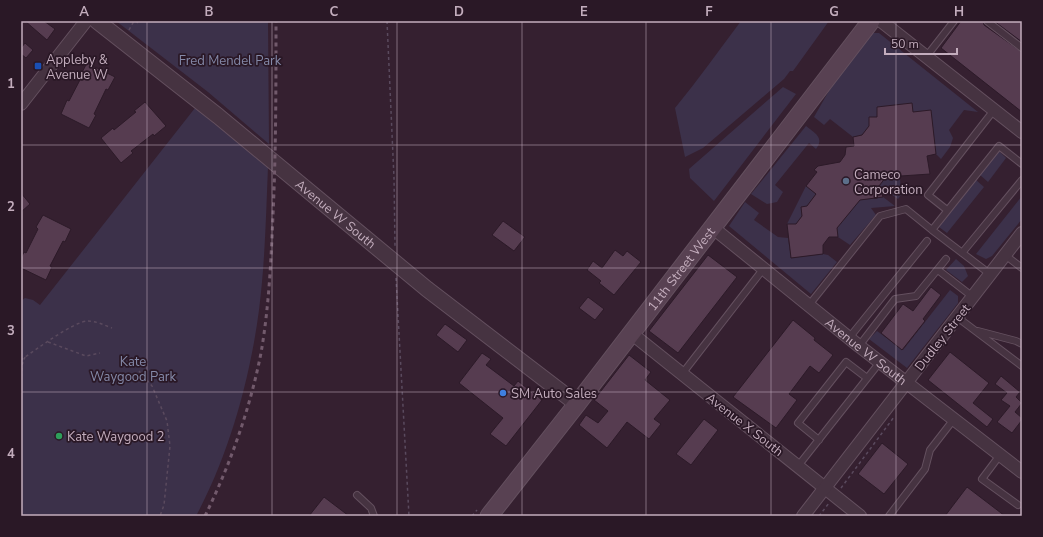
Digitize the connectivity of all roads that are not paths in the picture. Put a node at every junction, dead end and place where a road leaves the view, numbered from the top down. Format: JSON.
{"nodes":[{"id":1,"x":86,"y":21,"type":"edge"},
{"id":2,"x":96,"y":21,"type":"edge"},
{"id":3,"x":871,"y":21,"type":"edge"},
{"id":4,"x":881,"y":21,"type":"edge"},
{"id":5,"x":954,"y":21,"type":"edge"},
{"id":6,"x":987,"y":21,"type":"edge"},
{"id":7,"x":1022,"y":48,"type":"edge"},
{"id":8,"x":926,"y":57,"type":"junction"},
{"id":9,"x":21,"y":104,"type":"edge"},
{"id":10,"x":994,"y":110,"type":"junction"},
{"id":11,"x":1022,"y":132,"type":"edge"},
{"id":12,"x":1022,"y":164,"type":"edge"},
{"id":13,"x":1022,"y":180,"type":"edge"},
{"id":14,"x":947,"y":210,"type":"junction"},
{"id":15,"x":712,"y":227,"type":"junction"},
{"id":16,"x":932,"y":230,"type":"junction"},
{"id":17,"x":1022,"y":234,"type":"edge"},
{"id":18,"x":927,"y":241,"type":"dead end"},
{"id":19,"x":962,"y":253,"type":"junction"},
{"id":20,"x":1005,"y":255,"type":"junction"},
{"id":21,"x":946,"y":259,"type":"dead end"},
{"id":22,"x":764,"y":268,"type":"junction"},
{"id":23,"x":1022,"y":268,"type":"edge"},
{"id":24,"x":938,"y":270,"type":"junction"},
{"id":25,"x":990,"y":274,"type":"junction"},
{"id":26,"x":973,"y":297,"type":"junction"},
{"id":27,"x":809,"y":305,"type":"junction"},
{"id":28,"x":957,"y":317,"type":"junction"},
{"id":29,"x":975,"y":331,"type":"junction"},
{"id":30,"x":631,"y":333,"type":"junction"},
{"id":31,"x":849,"y":338,"type":"junction"},
{"id":32,"x":1022,"y":344,"type":"edge"},
{"id":33,"x":859,"y":346,"type":"junction"},
{"id":34,"x":880,"y":362,"type":"junction"},
{"id":35,"x":1022,"y":366,"type":"edge"},
{"id":36,"x":682,"y":374,"type":"junction"},
{"id":37,"x":867,"y":378,"type":"junction"},
{"id":38,"x":906,"y":382,"type":"junction"},
{"id":39,"x":577,"y":404,"type":"junction"},
{"id":40,"x":954,"y":419,"type":"junction"},
{"id":41,"x":819,"y":440,"type":"junction"},
{"id":42,"x":1000,"y":455,"type":"junction"},
{"id":43,"x":798,"y":466,"type":"junction"},
{"id":44,"x":1022,"y":472,"type":"edge"},
{"id":45,"x":825,"y":488,"type":"junction"},
{"id":46,"x":357,"y":495,"type":"dead end"},
{"id":47,"x":1018,"y":505,"type":"dead end"},
{"id":48,"x":374,"y":516,"type":"edge"},
{"id":49,"x":490,"y":516,"type":"edge"},
{"id":50,"x":803,"y":516,"type":"edge"},
{"id":51,"x":860,"y":516,"type":"edge"},
{"id":52,"x":889,"y":516,"type":"edge"}],
"edges":[{"from":1,"to":9,"type":"street"},
{"from":2,"to":39,"type":"street","name":"Avenue W South"},
{"from":3,"to":15,"type":"main road","name":"11th Street West"},
{"from":4,"to":8,"type":"street"},
{"from":5,"to":8,"type":"lane"},
{"from":6,"to":7,"type":"lane"},
{"from":8,"to":10,"type":"street"},
{"from":10,"to":11,"type":"street"},
{"from":10,"to":14,"type":"lane"},
{"from":12,"to":14,"type":"lane"},
{"from":13,"to":19,"type":"lane"},
{"from":14,"to":16,"type":"lane"},
{"from":15,"to":22,"type":"street","name":"Avenue W South"},
{"from":15,"to":30,"type":"main road","name":"11th Street West"},
{"from":16,"to":19,"type":"lane"},
{"from":16,"to":27,"type":"lane"},
{"from":17,"to":20,"type":"street","name":"Dudley Street"},
{"from":18,"to":31,"type":"lane"},
{"from":19,"to":25,"type":"lane"},
{"from":20,"to":23,"type":"lane"},
{"from":20,"to":25,"type":"street","name":"Dudley Street"},
{"from":21,"to":24,"type":"lane"},
{"from":22,"to":27,"type":"street","name":"Avenue W South"},
{"from":22,"to":36,"type":"lane"},
{"from":24,"to":26,"type":"lane"},
{"from":24,"to":33,"type":"lane"},
{"from":25,"to":26,"type":"street","name":"Dudley Street"},
{"from":26,"to":28,"type":"street","name":"Dudley Street"},
{"from":27,"to":31,"type":"street","name":"Avenue W South"},
{"from":28,"to":29,"type":"lane"},
{"from":28,"to":38,"type":"street","name":"Dudley Street"},
{"from":29,"to":32,"type":"lane"},
{"from":29,"to":35,"type":"lane"},
{"from":30,"to":36,"type":"street","name":"Avenue X South"},
{"from":30,"to":39,"type":"main road","name":"11th Street West"},
{"from":31,"to":33,"type":"street","name":"Avenue W South"},
{"from":33,"to":34,"type":"street","name":"Avenue W South"},
{"from":34,"to":37,"type":"lane"},
{"from":34,"to":38,"type":"street","name":"Avenue W South"},
{"from":36,"to":43,"type":"street","name":"Avenue X South"},
{"from":37,"to":41,"type":"lane"},
{"from":37,"to":41,"type":"lane"},
{"from":38,"to":40,"type":"street","name":"Avenue W South"},
{"from":38,"to":45,"type":"street","name":"Dudley Street"},
{"from":39,"to":49,"type":"main road","name":"11th Street West"},
{"from":40,"to":42,"type":"street","name":"Avenue W South"},
{"from":40,"to":52,"type":"lane"},
{"from":41,"to":43,"type":"lane"},
{"from":42,"to":44,"type":"street","name":"Avenue W South"},
{"from":42,"to":47,"type":"lane"},
{"from":43,"to":45,"type":"street","name":"Avenue X South"},
{"from":45,"to":50,"type":"street","name":"Dudley Street"},
{"from":45,"to":51,"type":"street","name":"Avenue X South"},
{"from":46,"to":48,"type":"lane"}]}
